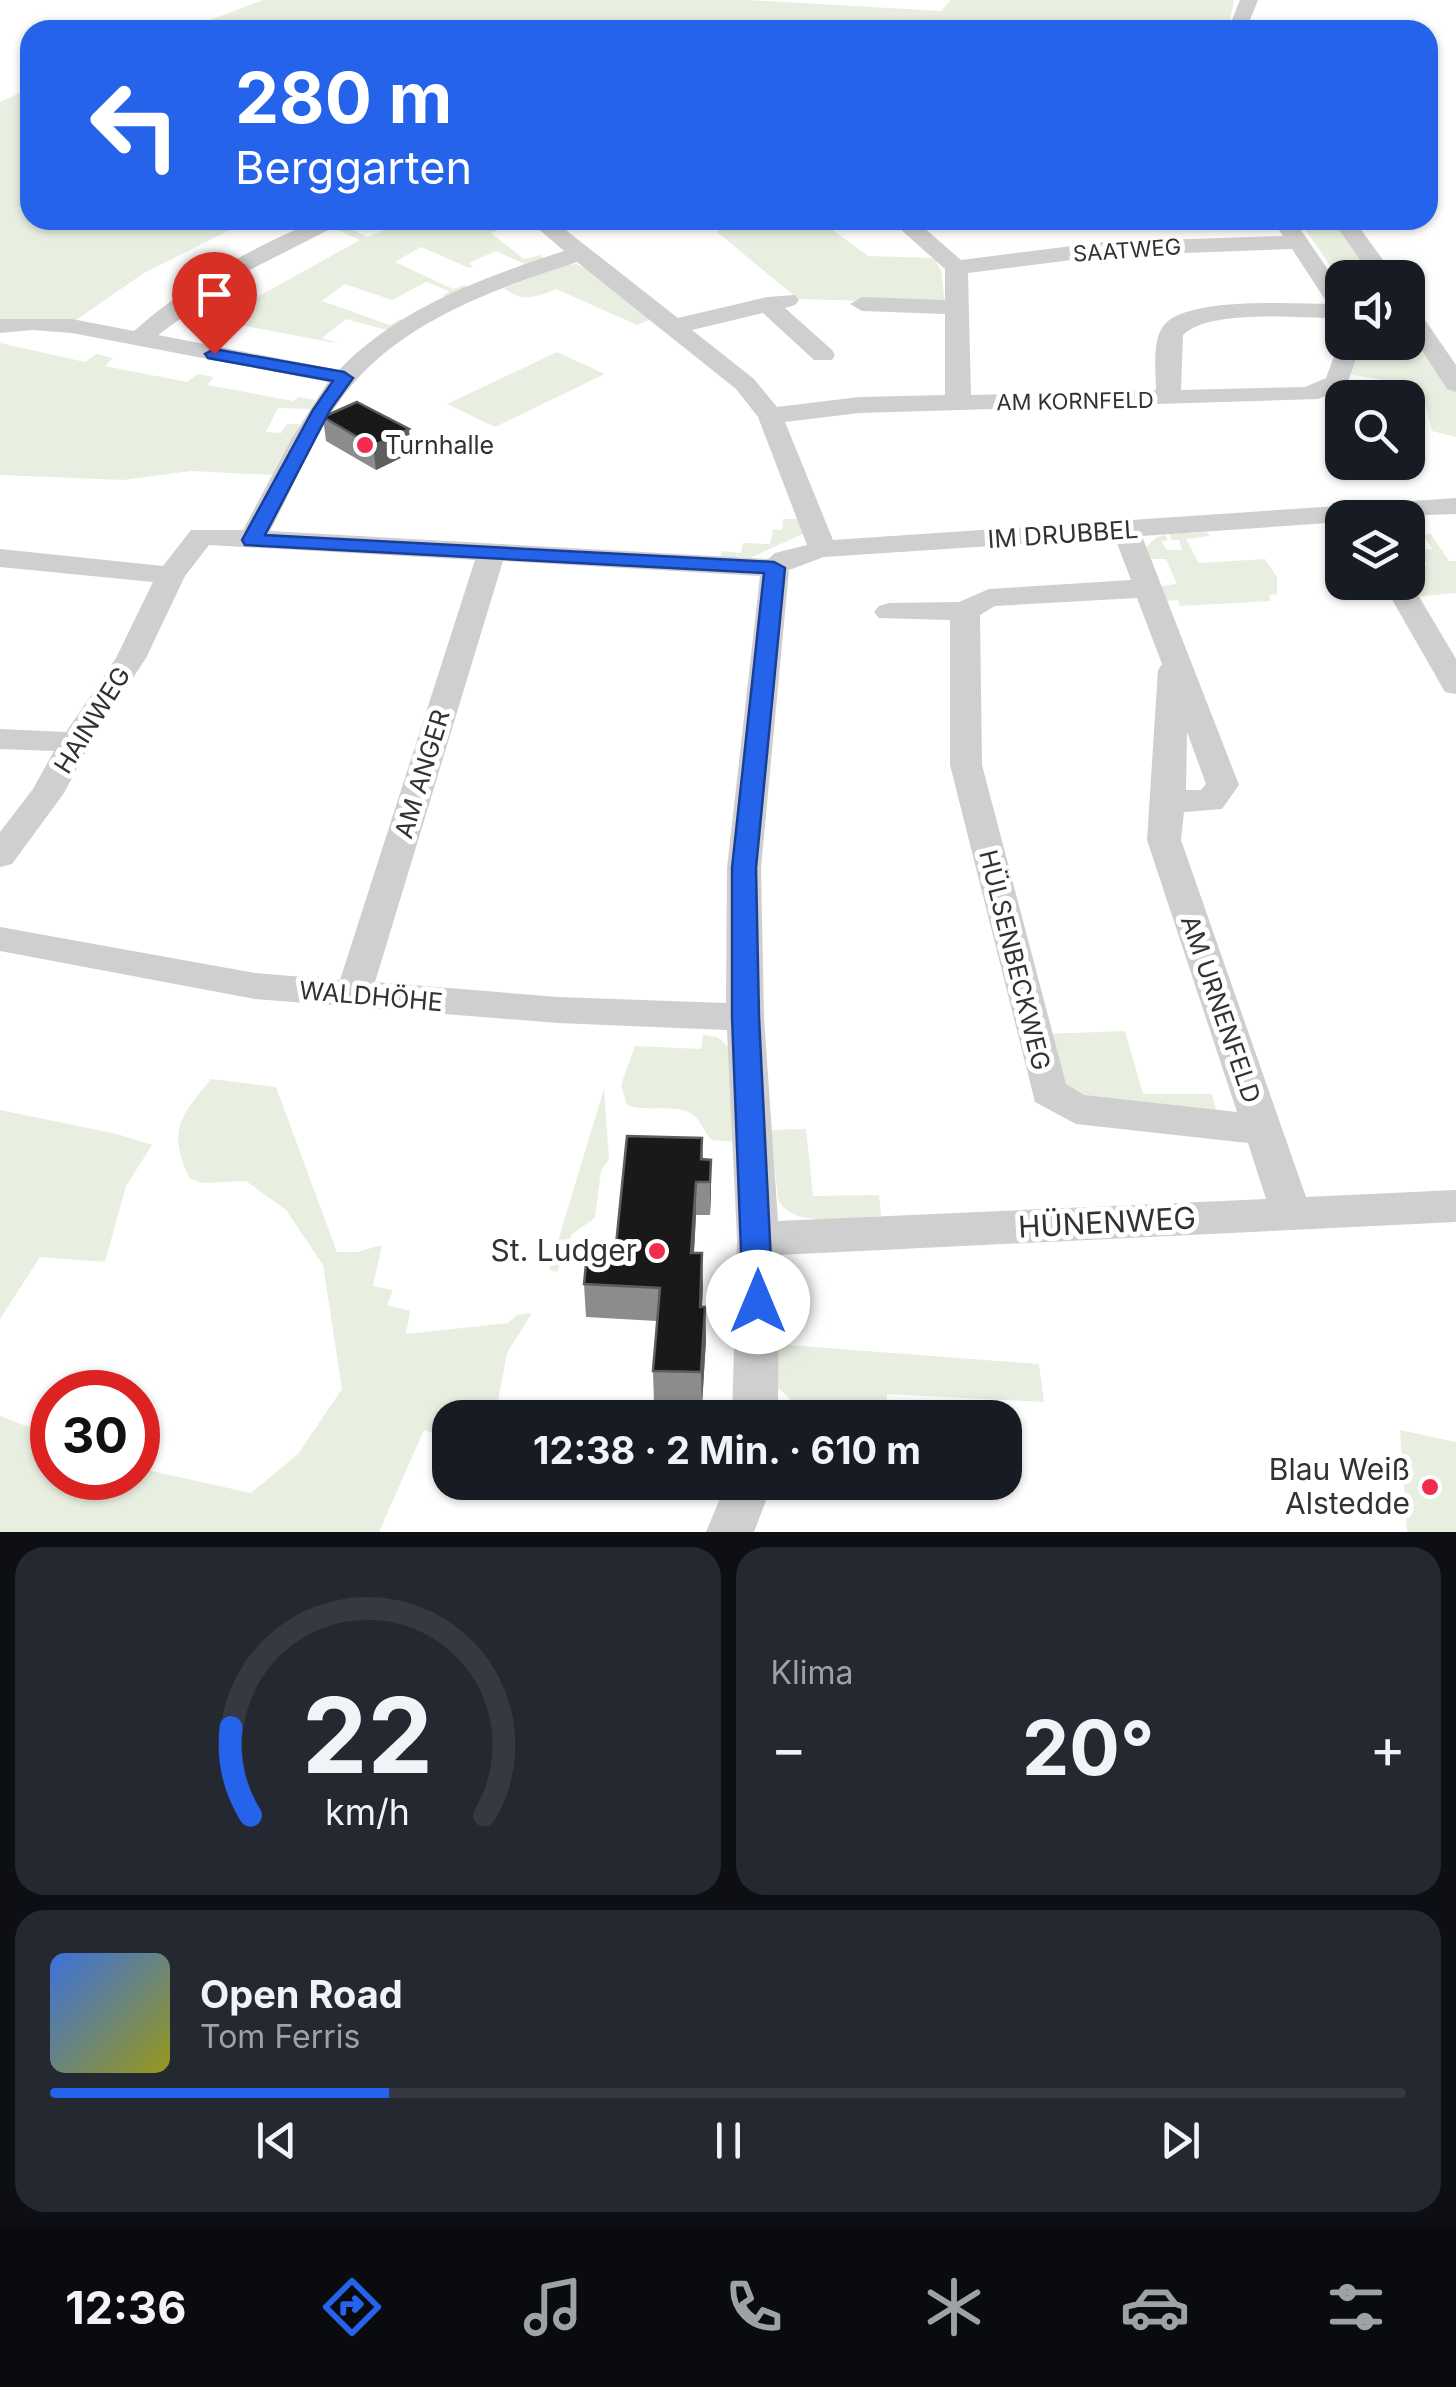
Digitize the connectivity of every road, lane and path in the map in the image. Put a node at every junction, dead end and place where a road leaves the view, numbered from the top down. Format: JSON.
{"nodes":[{"id":1,"x":314,"y":230,"type":"edge"},
{"id":2,"x":552,"y":230,"type":"edge"},
{"id":3,"x":915,"y":230,"type":"edge"},
{"id":4,"x":1291,"y":230,"type":"edge"},
{"id":5,"x":1350,"y":230,"type":"edge"},
{"id":6,"x":1299,"y":242,"type":"junction"},
{"id":7,"x":582,"y":252,"type":"junction"},
{"id":8,"x":1371,"y":260,"type":"edge"},
{"id":9,"x":956,"y":268,"type":"junction"},
{"id":10,"x":1325,"y":283,"type":"edge"},
{"id":11,"x":862,"y":304,"type":"dead end"},
{"id":12,"x":954,"y":307,"type":"junction"},
{"id":13,"x":1325,"y":310,"type":"edge"},
{"id":14,"x":0,"y":326,"type":"edge"},
{"id":15,"x":676,"y":326,"type":"junction"},
{"id":16,"x":1425,"y":338,"type":"edge"},
{"id":17,"x":138,"y":340,"type":"junction"},
{"id":18,"x":823,"y":355,"type":"dead end"},
{"id":19,"x":1344,"y":360,"type":"edge"},
{"id":20,"x":344,"y":378,"type":"junction"},
{"id":21,"x":1456,"y":384,"type":"edge"},
{"id":22,"x":1168,"y":398,"type":"junction"},
{"id":23,"x":958,"y":403,"type":"junction"},
{"id":24,"x":770,"y":416,"type":"junction"},
{"id":25,"x":1456,"y":506,"type":"edge"},
{"id":26,"x":1425,"y":509,"type":"edge"},
{"id":27,"x":1325,"y":517,"type":"edge"},
{"id":28,"x":1126,"y":530,"type":"junction"},
{"id":29,"x":252,"y":540,"type":"junction"},
{"id":30,"x":823,"y":549,"type":"junction"},
{"id":31,"x":491,"y":552,"type":"junction"},
{"id":32,"x":0,"y":558,"type":"edge"},
{"id":33,"x":774,"y":568,"type":"junction"},
{"id":34,"x":171,"y":576,"type":"junction"},
{"id":35,"x":1150,"y":588,"type":"junction"},
{"id":36,"x":1406,"y":600,"type":"edge"},
{"id":37,"x":966,"y":611,"type":"junction"},
{"id":38,"x":889,"y":612,"type":"dead end"},
{"id":39,"x":1174,"y":653,"type":"junction"},
{"id":40,"x":1456,"y":686,"type":"edge"},
{"id":41,"x":0,"y":739,"type":"edge"},
{"id":42,"x":75,"y":742,"type":"junction"},
{"id":43,"x":1169,"y":801,"type":"junction"},
{"id":44,"x":0,"y":856,"type":"edge"},
{"id":45,"x":0,"y":938,"type":"edge"},
{"id":46,"x":353,"y":995,"type":"junction"},
{"id":47,"x":746,"y":1017,"type":"junction"},
{"id":48,"x":1262,"y":1130,"type":"junction"},
{"id":49,"x":1456,"y":1206,"type":"edge"},
{"id":50,"x":1292,"y":1214,"type":"junction"},
{"id":51,"x":758,"y":1239,"type":"junction"},
{"id":52,"x":756,"y":1400,"type":"edge"},
{"id":53,"x":743,"y":1500,"type":"edge"},
{"id":54,"x":730,"y":1532,"type":"edge"}],
"edges":[{"from":1,"to":17,"type":"street"},
{"from":2,"to":7,"type":"street"},
{"from":3,"to":9,"type":"street"},
{"from":4,"to":6,"type":"street"},
{"from":5,"to":8,"type":"street"},
{"from":6,"to":9,"type":"street","name":"SAATWEG"},
{"from":6,"to":10,"type":"street"},
{"from":7,"to":15,"type":"street"},
{"from":7,"to":20,"type":"street"},
{"from":9,"to":12,"type":"street"},
{"from":11,"to":12,"type":"street"},
{"from":12,"to":23,"type":"street"},
{"from":13,"to":22,"type":"street"},
{"from":14,"to":17,"type":"street"},
{"from":15,"to":18,"type":"street"},
{"from":15,"to":24,"type":"street"},
{"from":16,"to":21,"type":"street"},
{"from":17,"to":20,"type":"street"},
{"from":19,"to":22,"type":"street","name":"AM KORNFELD"},
{"from":20,"to":29,"type":"street"},
{"from":22,"to":23,"type":"street","name":"AM KORNFELD"},
{"from":23,"to":24,"type":"street","name":"AM KORNFELD"},
{"from":24,"to":30,"type":"street"},
{"from":25,"to":26,"type":"street","name":"IM DRUBBEL"},
{"from":27,"to":28,"type":"street","name":"IM DRUBBEL"},
{"from":28,"to":30,"type":"street","name":"IM DRUBBEL"},
{"from":28,"to":35,"type":"street","name":"AM URNENFELD"},
{"from":29,"to":31,"type":"street"},
{"from":29,"to":34,"type":"street","name":"HAINWEG"},
{"from":30,"to":33,"type":"street","name":"IM DRUBBEL"},
{"from":31,"to":33,"type":"street"},
{"from":31,"to":46,"type":"street","name":"AM ANGER"},
{"from":32,"to":34,"type":"street"},
{"from":33,"to":47,"type":"street"},
{"from":34,"to":42,"type":"street","name":"HAINWEG"},
{"from":35,"to":37,"type":"street"},
{"from":35,"to":39,"type":"street","name":"AM URNENFELD"},
{"from":36,"to":40,"type":"street"},
{"from":37,"to":38,"type":"street"},
{"from":37,"to":48,"type":"street","name":"HÜLSENBECKWEG"},
{"from":39,"to":43,"type":"street","name":"AM URNENFELD"},
{"from":39,"to":43,"type":"street","name":"AM URNENFELD"},
{"from":41,"to":42,"type":"street"},
{"from":42,"to":44,"type":"street","name":"HAINWEG"},
{"from":43,"to":48,"type":"street","name":"AM URNENFELD"},
{"from":45,"to":46,"type":"street","name":"WALDHÖHE"},
{"from":46,"to":47,"type":"street","name":"WALDHÖHE"},
{"from":47,"to":51,"type":"street"},
{"from":48,"to":50,"type":"street","name":"AM URNENFELD"},
{"from":49,"to":50,"type":"street","name":"HÜNENWEG"},
{"from":50,"to":51,"type":"street","name":"HÜNENWEG"},
{"from":51,"to":52,"type":"street"},
{"from":53,"to":54,"type":"street"}]}
